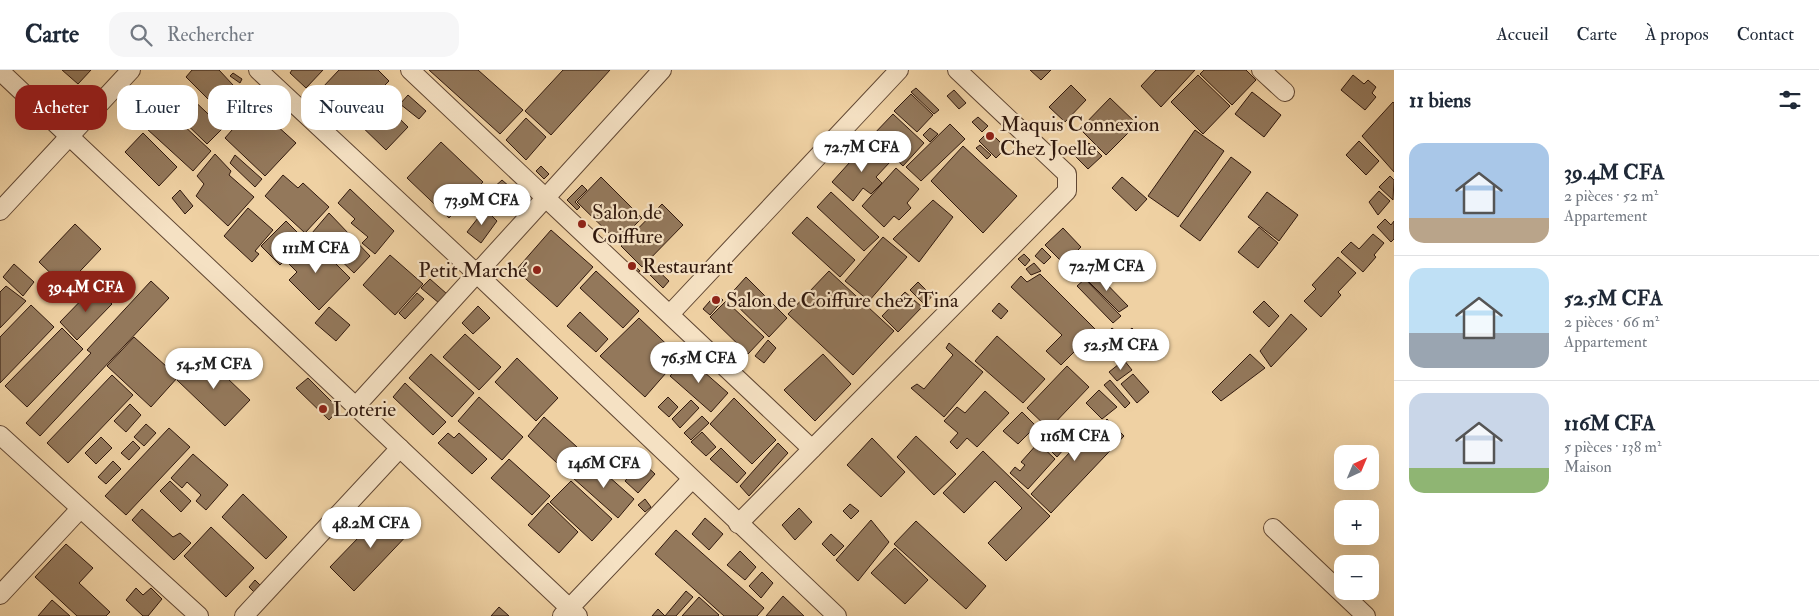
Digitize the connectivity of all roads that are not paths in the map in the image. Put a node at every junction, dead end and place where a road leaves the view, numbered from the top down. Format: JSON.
{"nodes":[{"id":1,"x":131,"y":70,"type":"edge"},
{"id":2,"x":258,"y":70,"type":"edge"},
{"id":3,"x":410,"y":70,"type":"edge"},
{"id":4,"x":662,"y":70,"type":"edge"},
{"id":5,"x":899,"y":70,"type":"edge"},
{"id":6,"x":957,"y":70,"type":"edge"},
{"id":7,"x":1261,"y":70,"type":"edge"},
{"id":8,"x":0,"y":71,"type":"edge"},
{"id":9,"x":1284,"y":92,"type":"dead end"},
{"id":10,"x":70,"y":136,"type":"junction"},
{"id":11,"x":546,"y":198,"type":"junction"},
{"id":12,"x":0,"y":211,"type":"edge"},
{"id":13,"x":477,"y":274,"type":"junction"},
{"id":14,"x":670,"y":314,"type":"junction"},
{"id":15,"x":356,"y":406,"type":"junction"},
{"id":16,"x":0,"y":435,"type":"edge"},
{"id":17,"x":400,"y":448,"type":"junction"},
{"id":18,"x":812,"y":450,"type":"junction"},
{"id":19,"x":692,"y":479,"type":"junction"},
{"id":20,"x":80,"y":509,"type":"junction"},
{"id":21,"x":738,"y":524,"type":"junction"},
{"id":22,"x":1273,"y":528,"type":"dead end"},
{"id":23,"x":0,"y":594,"type":"edge"},
{"id":24,"x":569,"y":613,"type":"edge"},
{"id":25,"x":199,"y":616,"type":"edge"},
{"id":26,"x":244,"y":616,"type":"edge"},
{"id":27,"x":837,"y":616,"type":"edge"},
{"id":28,"x":1366,"y":616,"type":"edge"}],
"edges":[{"from":1,"to":10,"type":"street"},
{"from":2,"to":13,"type":"street"},
{"from":3,"to":11,"type":"street"},
{"from":4,"to":11,"type":"street"},
{"from":5,"to":14,"type":"street"},
{"from":6,"to":18,"type":"street"},
{"from":7,"to":9,"type":"street"},
{"from":8,"to":10,"type":"street"},
{"from":10,"to":12,"type":"street"},
{"from":10,"to":15,"type":"street"},
{"from":11,"to":13,"type":"street"},
{"from":11,"to":14,"type":"street"},
{"from":13,"to":15,"type":"street"},
{"from":13,"to":19,"type":"street"},
{"from":14,"to":18,"type":"street"},
{"from":15,"to":17,"type":"street"},
{"from":16,"to":20,"type":"street"},
{"from":17,"to":24,"type":"street"},
{"from":17,"to":26,"type":"street"},
{"from":18,"to":21,"type":"street"},
{"from":19,"to":21,"type":"street"},
{"from":19,"to":24,"type":"street"},
{"from":20,"to":23,"type":"street"},
{"from":20,"to":25,"type":"street"},
{"from":21,"to":27,"type":"street"},
{"from":22,"to":28,"type":"street"}]}
